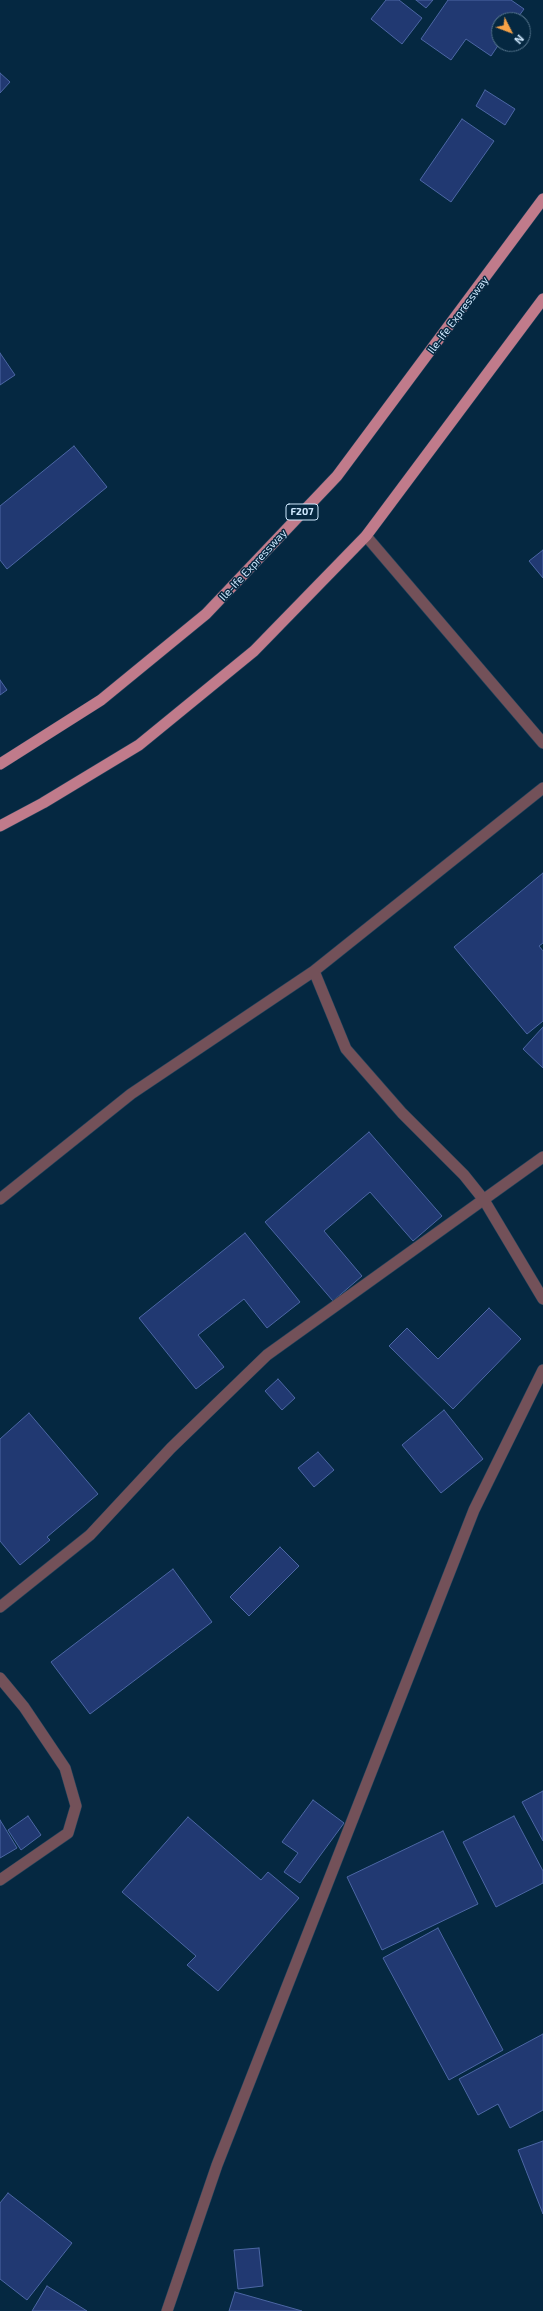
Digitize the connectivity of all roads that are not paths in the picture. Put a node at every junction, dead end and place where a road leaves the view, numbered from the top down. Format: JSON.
{"nodes":[{"id":1,"x":543,"y":199,"type":"edge"},
{"id":2,"x":543,"y":299,"type":"edge"},
{"id":3,"x":366,"y":536,"type":"junction"},
{"id":4,"x":543,"y":743,"type":"edge"},
{"id":5,"x":0,"y":764,"type":"edge"},
{"id":6,"x":543,"y":788,"type":"edge"},
{"id":7,"x":0,"y":826,"type":"edge"},
{"id":8,"x":314,"y":971,"type":"junction"},
{"id":9,"x":543,"y":1158,"type":"edge"},
{"id":10,"x":0,"y":1199,"type":"edge"},
{"id":11,"x":484,"y":1200,"type":"junction"},
{"id":12,"x":543,"y":1299,"type":"edge"},
{"id":13,"x":543,"y":1370,"type":"edge"},
{"id":14,"x":0,"y":1607,"type":"edge"},
{"id":15,"x":0,"y":1678,"type":"edge"},
{"id":16,"x":0,"y":1880,"type":"edge"},
{"id":17,"x":167,"y":2311,"type":"edge"}],
"edges":[{"from":1,"to":5,"type":"main road","name":"Ile-Ife Expressway","number":"F207"},
{"from":2,"to":3,"type":"main road"},
{"from":3,"to":4,"type":"street"},
{"from":3,"to":7,"type":"main road"},
{"from":6,"to":8,"type":"street"},
{"from":8,"to":10,"type":"street"},
{"from":8,"to":11,"type":"street"},
{"from":9,"to":11,"type":"street"},
{"from":11,"to":12,"type":"street"},
{"from":11,"to":14,"type":"street"},
{"from":13,"to":17,"type":"street"},
{"from":15,"to":16,"type":"street"}]}
